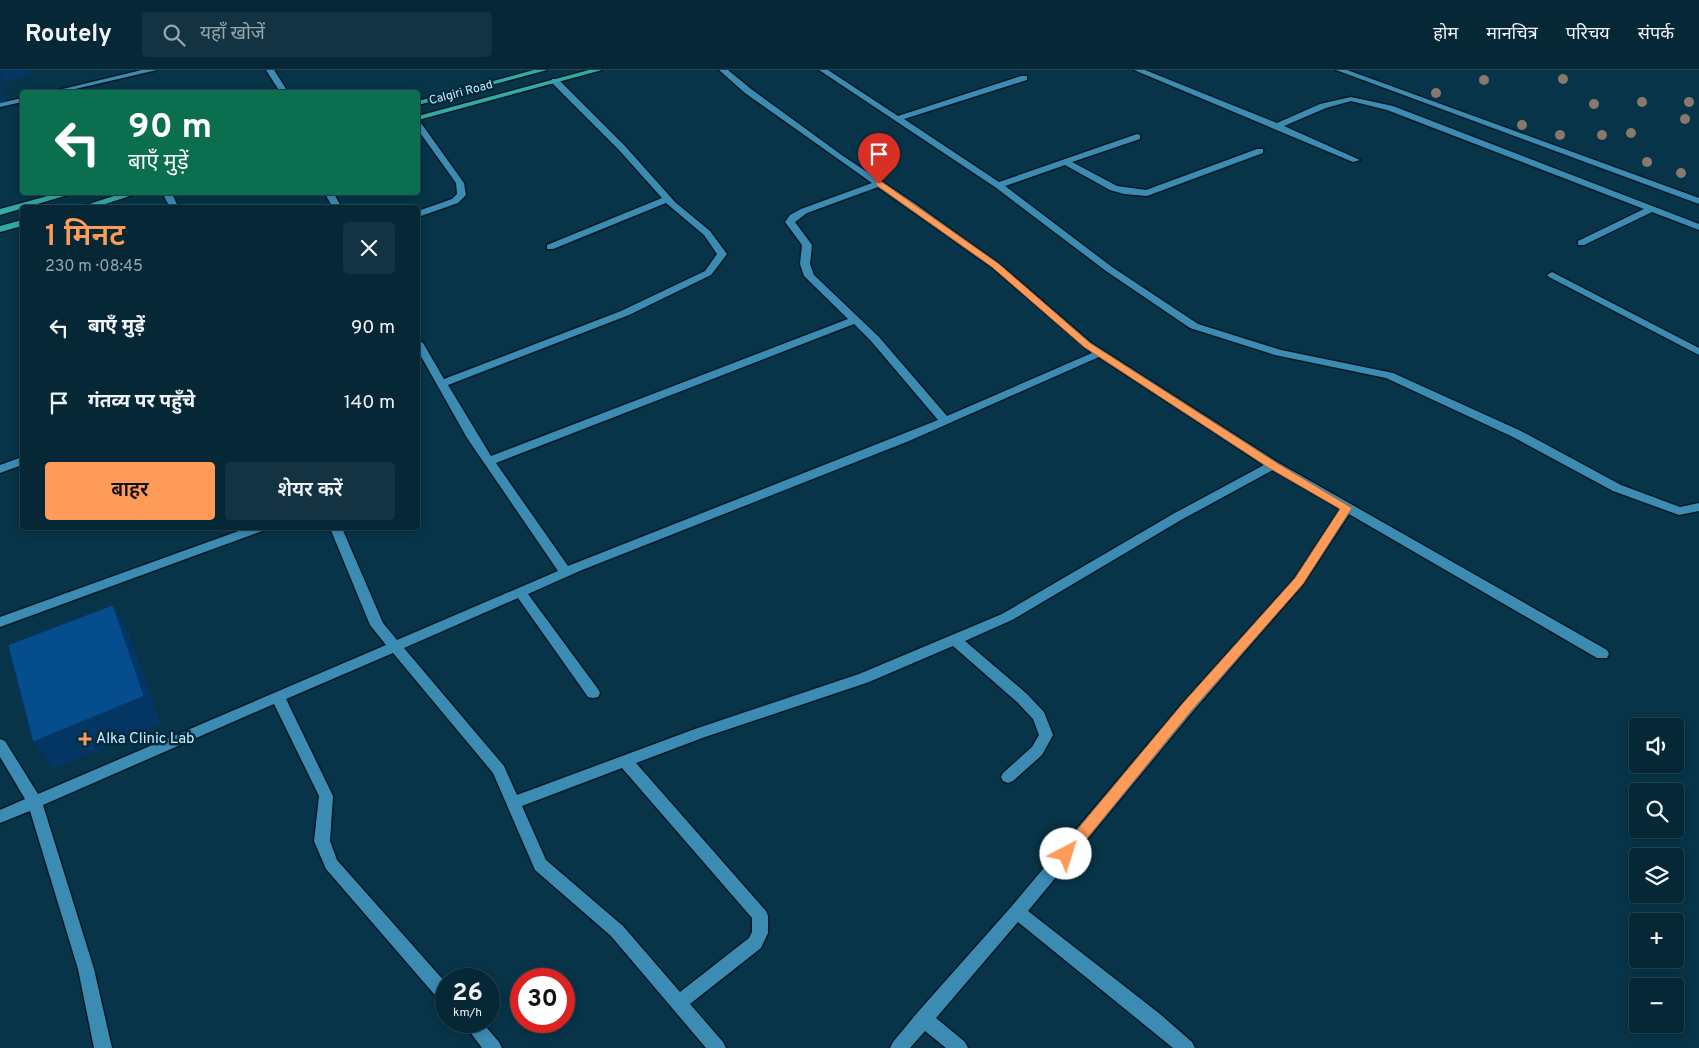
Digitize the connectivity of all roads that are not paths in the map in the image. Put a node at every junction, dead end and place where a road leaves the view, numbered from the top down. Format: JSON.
{"nodes":[{"id":1,"x":153,"y":70,"type":"edge"},
{"id":2,"x":270,"y":70,"type":"edge"},
{"id":3,"x":543,"y":70,"type":"edge"},
{"id":4,"x":598,"y":70,"type":"edge"},
{"id":5,"x":723,"y":70,"type":"edge"},
{"id":6,"x":823,"y":70,"type":"edge"},
{"id":7,"x":1138,"y":70,"type":"edge"},
{"id":8,"x":1340,"y":70,"type":"edge"},
{"id":9,"x":1024,"y":78,"type":"dead end"},
{"id":10,"x":555,"y":81,"type":"junction"},
{"id":11,"x":96,"y":83,"type":"junction"},
{"id":12,"x":63,"y":90,"type":"edge"},
{"id":13,"x":101,"y":90,"type":"edge"},
{"id":14,"x":283,"y":90,"type":"edge"},
{"id":15,"x":20,"y":100,"type":"edge"},
{"id":16,"x":420,"y":102,"type":"edge"},
{"id":17,"x":0,"y":105,"type":"edge"},
{"id":18,"x":420,"y":117,"type":"edge"},
{"id":19,"x":899,"y":118,"type":"junction"},
{"id":20,"x":1277,"y":126,"type":"junction"},
{"id":21,"x":420,"y":128,"type":"edge"},
{"id":22,"x":1137,"y":137,"type":"dead end"},
{"id":23,"x":1260,"y":151,"type":"dead end"},
{"id":24,"x":1356,"y":160,"type":"dead end"},
{"id":25,"x":1066,"y":162,"type":"junction"},
{"id":26,"x":879,"y":184,"type":"junction"},
{"id":27,"x":998,"y":185,"type":"junction"},
{"id":28,"x":63,"y":195,"type":"edge"},
{"id":29,"x":127,"y":195,"type":"edge"},
{"id":30,"x":668,"y":199,"type":"junction"},
{"id":31,"x":1699,"y":201,"type":"edge"},
{"id":32,"x":26,"y":205,"type":"edge"},
{"id":33,"x":92,"y":205,"type":"edge"},
{"id":34,"x":20,"y":207,"type":"edge"},
{"id":35,"x":1652,"y":209,"type":"junction"},
{"id":36,"x":0,"y":212,"type":"edge"},
{"id":37,"x":420,"y":213,"type":"edge"},
{"id":38,"x":20,"y":224,"type":"edge"},
{"id":39,"x":1699,"y":227,"type":"edge"},
{"id":40,"x":0,"y":229,"type":"edge"},
{"id":41,"x":1581,"y":243,"type":"dead end"},
{"id":42,"x":550,"y":247,"type":"dead end"},
{"id":43,"x":1552,"y":275,"type":"dead end"},
{"id":44,"x":855,"y":320,"type":"junction"},
{"id":45,"x":420,"y":346,"type":"edge"},
{"id":46,"x":1699,"y":352,"type":"edge"},
{"id":47,"x":1100,"y":353,"type":"junction"},
{"id":48,"x":442,"y":384,"type":"junction"},
{"id":49,"x":944,"y":421,"type":"junction"},
{"id":50,"x":489,"y":461,"type":"junction"},
{"id":51,"x":20,"y":463,"type":"edge"},
{"id":52,"x":1273,"y":465,"type":"junction"},
{"id":53,"x":0,"y":469,"type":"edge"},
{"id":54,"x":1699,"y":507,"type":"edge"},
{"id":55,"x":1347,"y":508,"type":"junction"},
{"id":56,"x":253,"y":530,"type":"edge"},
{"id":57,"x":337,"y":530,"type":"edge"},
{"id":58,"x":566,"y":573,"type":"junction"},
{"id":59,"x":521,"y":593,"type":"junction"},
{"id":60,"x":0,"y":622,"type":"edge"},
{"id":61,"x":954,"y":639,"type":"junction"},
{"id":62,"x":396,"y":647,"type":"junction"},
{"id":63,"x":1602,"y":654,"type":"dead end"},
{"id":64,"x":593,"y":693,"type":"dead end"},
{"id":65,"x":278,"y":698,"type":"junction"},
{"id":66,"x":0,"y":745,"type":"edge"},
{"id":67,"x":625,"y":761,"type":"junction"},
{"id":68,"x":1008,"y":777,"type":"dead end"},
{"id":69,"x":35,"y":802,"type":"junction"},
{"id":70,"x":513,"y":803,"type":"junction"},
{"id":71,"x":0,"y":817,"type":"edge"},
{"id":72,"x":1017,"y":912,"type":"junction"},
{"id":73,"x":435,"y":982,"type":"edge"},
{"id":74,"x":679,"y":1003,"type":"junction"},
{"id":75,"x":923,"y":1019,"type":"junction"},
{"id":76,"x":480,"y":1033,"type":"edge"},
{"id":77,"x":103,"y":1048,"type":"edge"},
{"id":78,"x":493,"y":1048,"type":"edge"},
{"id":79,"x":717,"y":1048,"type":"edge"},
{"id":80,"x":899,"y":1048,"type":"edge"},
{"id":81,"x":959,"y":1048,"type":"edge"},
{"id":82,"x":1186,"y":1048,"type":"edge"}],
"edges":[{"from":1,"to":11,"type":"street"},
{"from":2,"to":14,"type":"street"},
{"from":3,"to":16,"type":"main road","name":"Calgiri Road"},
{"from":4,"to":10,"type":"main road","name":"Calgiri Road"},
{"from":5,"to":26,"type":"street"},
{"from":6,"to":19,"type":"street"},
{"from":7,"to":20,"type":"street"},
{"from":8,"to":31,"type":"street"},
{"from":9,"to":19,"type":"street"},
{"from":10,"to":18,"type":"main road","name":"Calgiri Road"},
{"from":10,"to":30,"type":"street"},
{"from":11,"to":12,"type":"street"},
{"from":11,"to":13,"type":"street"},
{"from":15,"to":17,"type":"street"},
{"from":19,"to":27,"type":"street"},
{"from":20,"to":24,"type":"street"},
{"from":20,"to":35,"type":"street"},
{"from":21,"to":37,"type":"street"},
{"from":22,"to":25,"type":"street"},
{"from":23,"to":25,"type":"street"},
{"from":25,"to":27,"type":"street"},
{"from":26,"to":44,"type":"street"},
{"from":26,"to":47,"type":"street"},
{"from":27,"to":54,"type":"street"},
{"from":28,"to":32,"type":"main road"},
{"from":29,"to":33,"type":"main road"},
{"from":30,"to":42,"type":"street"},
{"from":30,"to":48,"type":"street"},
{"from":34,"to":36,"type":"main road"},
{"from":35,"to":39,"type":"street"},
{"from":35,"to":41,"type":"street"},
{"from":38,"to":40,"type":"main road"},
{"from":43,"to":46,"type":"street"},
{"from":44,"to":49,"type":"street"},
{"from":44,"to":50,"type":"street"},
{"from":45,"to":48,"type":"street"},
{"from":47,"to":49,"type":"street"},
{"from":47,"to":52,"type":"street"},
{"from":48,"to":50,"type":"street"},
{"from":49,"to":58,"type":"street"},
{"from":50,"to":58,"type":"street"},
{"from":51,"to":53,"type":"street"},
{"from":52,"to":55,"type":"street"},
{"from":52,"to":61,"type":"street"},
{"from":55,"to":63,"type":"street"},
{"from":55,"to":72,"type":"street"},
{"from":56,"to":60,"type":"street"},
{"from":57,"to":62,"type":"street"},
{"from":58,"to":59,"type":"street"},
{"from":59,"to":62,"type":"street"},
{"from":59,"to":64,"type":"street"},
{"from":61,"to":67,"type":"street"},
{"from":61,"to":68,"type":"street"},
{"from":62,"to":65,"type":"street"},
{"from":62,"to":70,"type":"street"},
{"from":65,"to":69,"type":"street"},
{"from":65,"to":73,"type":"street"},
{"from":66,"to":69,"type":"street"},
{"from":67,"to":70,"type":"street"},
{"from":67,"to":74,"type":"street"},
{"from":69,"to":71,"type":"street"},
{"from":69,"to":77,"type":"street"},
{"from":70,"to":74,"type":"street"},
{"from":72,"to":75,"type":"street"},
{"from":72,"to":82,"type":"street"},
{"from":74,"to":79,"type":"street"},
{"from":75,"to":80,"type":"street"},
{"from":75,"to":81,"type":"street"},
{"from":76,"to":78,"type":"street"}]}
